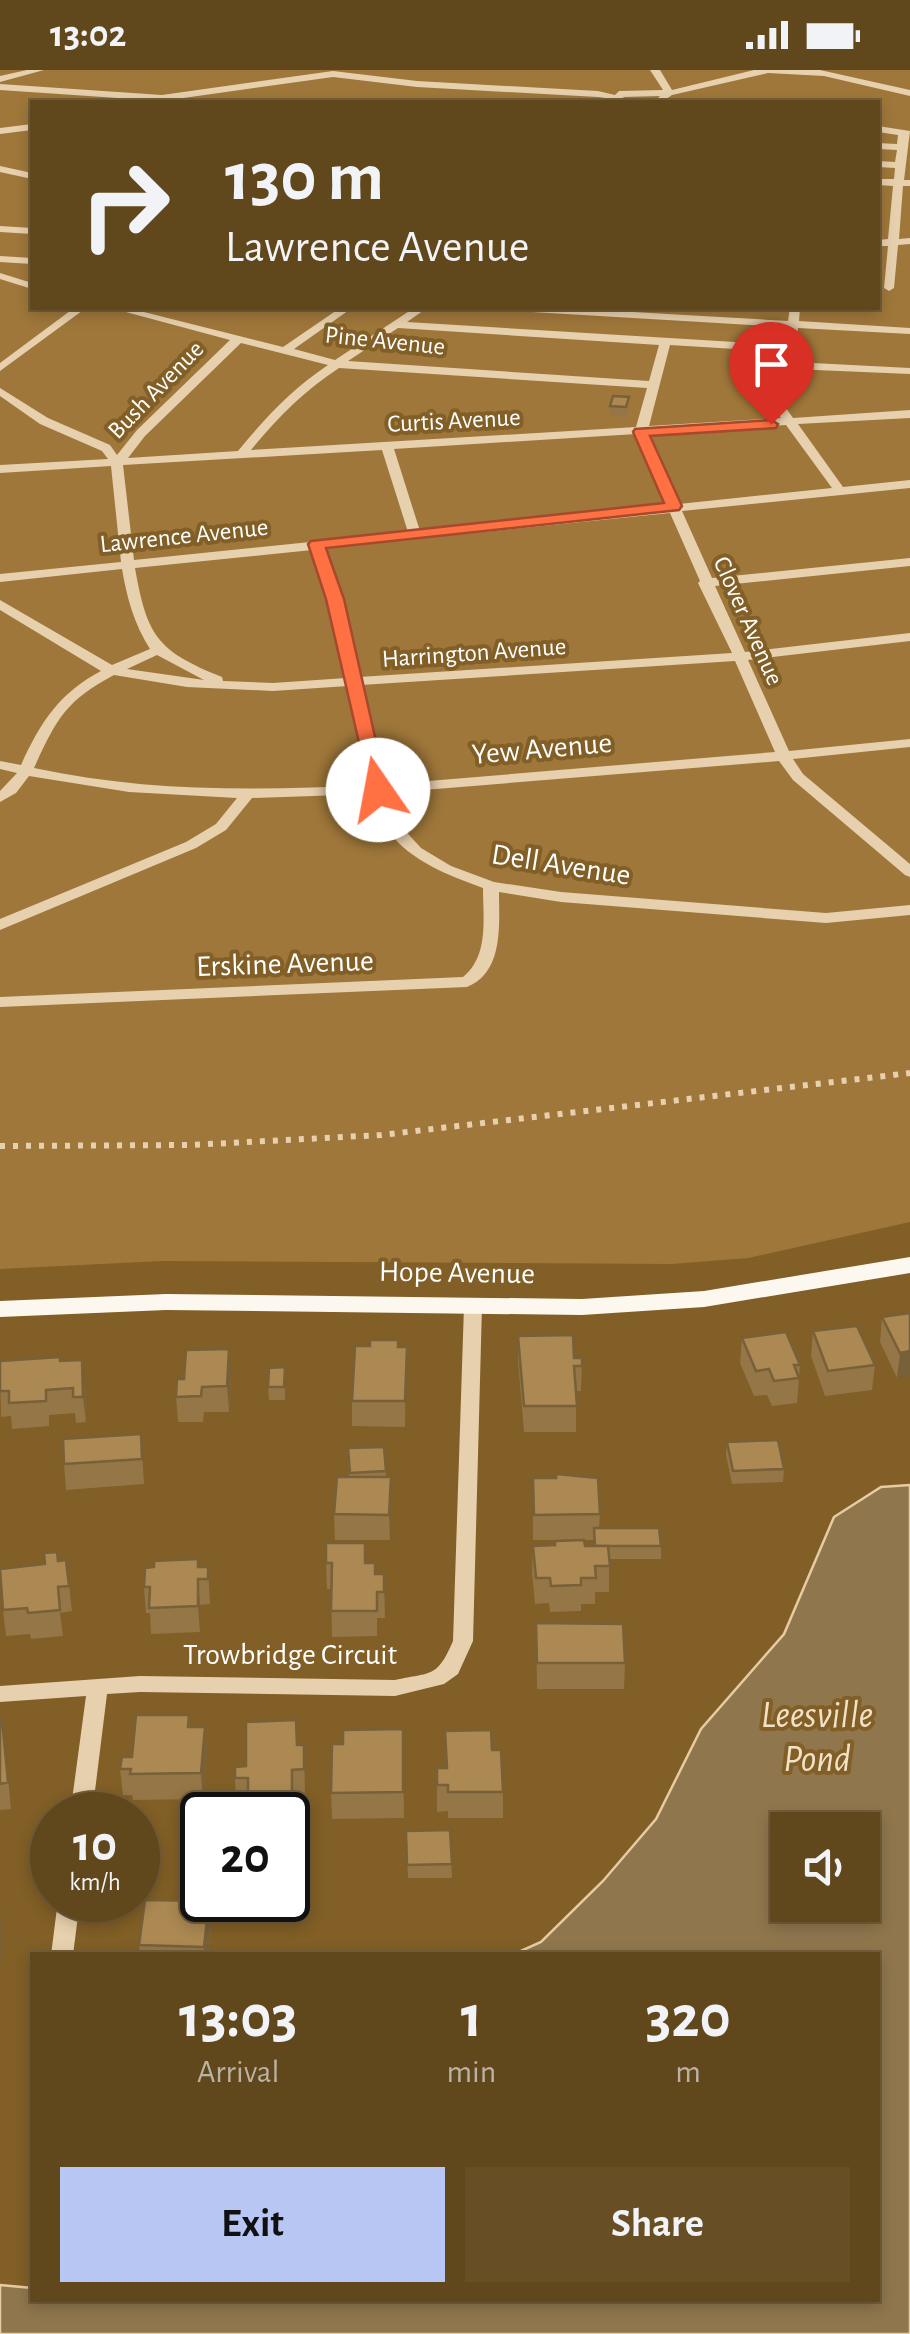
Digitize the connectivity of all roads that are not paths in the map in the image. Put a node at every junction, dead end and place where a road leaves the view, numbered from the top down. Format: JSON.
{"nodes":[{"id":1,"x":39,"y":70,"type":"edge"},
{"id":2,"x":299,"y":70,"type":"edge"},
{"id":3,"x":655,"y":70,"type":"edge"},
{"id":4,"x":763,"y":70,"type":"edge"},
{"id":5,"x":314,"y":74,"type":"junction"},
{"id":6,"x":0,"y":83,"type":"edge"},
{"id":7,"x":668,"y":93,"type":"junction"},
{"id":8,"x":910,"y":93,"type":"edge"},
{"id":9,"x":598,"y":94,"type":"junction"},
{"id":10,"x":624,"y":100,"type":"edge"},
{"id":11,"x":660,"y":100,"type":"edge"},
{"id":12,"x":30,"y":128,"type":"edge"},
{"id":13,"x":0,"y":131,"type":"edge"},
{"id":14,"x":880,"y":131,"type":"edge"},
{"id":15,"x":905,"y":139,"type":"edge"},
{"id":16,"x":880,"y":145,"type":"edge"},
{"id":17,"x":880,"y":164,"type":"edge"},
{"id":18,"x":900,"y":165,"type":"junction"},
{"id":19,"x":0,"y":168,"type":"edge"},
{"id":20,"x":30,"y":176,"type":"edge"},
{"id":21,"x":880,"y":182,"type":"edge"},
{"id":22,"x":906,"y":183,"type":"edge"},
{"id":23,"x":0,"y":229,"type":"edge"},
{"id":24,"x":30,"y":230,"type":"edge"},
{"id":25,"x":910,"y":241,"type":"edge"},
{"id":26,"x":895,"y":242,"type":"junction"},
{"id":27,"x":880,"y":243,"type":"edge"},
{"id":28,"x":0,"y":258,"type":"edge"},
{"id":29,"x":30,"y":261,"type":"edge"},
{"id":30,"x":0,"y":276,"type":"edge"},
{"id":31,"x":30,"y":285,"type":"edge"},
{"id":32,"x":889,"y":288,"type":"edge"},
{"id":33,"x":77,"y":310,"type":"edge"},
{"id":34,"x":126,"y":310,"type":"edge"},
{"id":35,"x":185,"y":310,"type":"edge"},
{"id":36,"x":344,"y":310,"type":"edge"},
{"id":37,"x":418,"y":310,"type":"edge"},
{"id":38,"x":548,"y":310,"type":"edge"},
{"id":39,"x":796,"y":310,"type":"edge"},
{"id":40,"x":168,"y":320,"type":"junction"},
{"id":41,"x":396,"y":325,"type":"junction"},
{"id":42,"x":792,"y":325,"type":"junction"},
{"id":43,"x":910,"y":330,"type":"edge"},
{"id":44,"x":238,"y":339,"type":"junction"},
{"id":45,"x":666,"y":341,"type":"junction"},
{"id":46,"x":286,"y":350,"type":"junction"},
{"id":47,"x":786,"y":350,"type":"junction"},
{"id":48,"x":338,"y":364,"type":"junction"},
{"id":49,"x":785,"y":365,"type":"junction"},
{"id":50,"x":0,"y":368,"type":"edge"},
{"id":51,"x":910,"y":371,"type":"edge"},
{"id":52,"x":654,"y":384,"type":"junction"},
{"id":53,"x":0,"y":391,"type":"edge"},
{"id":54,"x":909,"y":416,"type":"edge"},
{"id":55,"x":790,"y":423,"type":"junction"},
{"id":56,"x":641,"y":432,"type":"junction"},
{"id":57,"x":388,"y":448,"type":"junction"},
{"id":58,"x":240,"y":456,"type":"junction"},
{"id":59,"x":117,"y":463,"type":"junction"},
{"id":60,"x":0,"y":470,"type":"edge"},
{"id":61,"x":910,"y":484,"type":"edge"},
{"id":62,"x":840,"y":491,"type":"junction"},
{"id":63,"x":674,"y":506,"type":"junction"},
{"id":64,"x":415,"y":534,"type":"junction"},
{"id":65,"x":317,"y":544,"type":"junction"},
{"id":66,"x":910,"y":562,"type":"edge"},
{"id":67,"x":128,"y":564,"type":"junction"},
{"id":68,"x":0,"y":578,"type":"edge"},
{"id":69,"x":705,"y":583,"type":"junction"},
{"id":70,"x":0,"y":604,"type":"edge"},
{"id":71,"x":910,"y":637,"type":"edge"},
{"id":72,"x":158,"y":650,"type":"junction"},
{"id":73,"x":740,"y":656,"type":"junction"},
{"id":74,"x":110,"y":670,"type":"junction"},
{"id":75,"x":355,"y":684,"type":"junction"},
{"id":76,"x":226,"y":685,"type":"junction"},
{"id":77,"x":910,"y":743,"type":"edge"},
{"id":78,"x":784,"y":757,"type":"junction"},
{"id":79,"x":0,"y":765,"type":"edge"},
{"id":80,"x":28,"y":772,"type":"junction"},
{"id":81,"x":378,"y":790,"type":"junction"},
{"id":82,"x":249,"y":792,"type":"junction"},
{"id":83,"x":0,"y":798,"type":"edge"},
{"id":84,"x":910,"y":872,"type":"edge"},
{"id":85,"x":491,"y":886,"type":"junction"},
{"id":86,"x":910,"y":910,"type":"edge"},
{"id":87,"x":0,"y":925,"type":"edge"},
{"id":88,"x":0,"y":1002,"type":"edge"},
{"id":89,"x":910,"y":1265,"type":"edge"},
{"id":90,"x":473,"y":1306,"type":"junction"},
{"id":91,"x":0,"y":1308,"type":"edge"},
{"id":92,"x":98,"y":1685,"type":"junction"},
{"id":93,"x":0,"y":1694,"type":"edge"},
{"id":94,"x":84,"y":1792,"type":"edge"},
{"id":95,"x":67,"y":1922,"type":"edge"},
{"id":96,"x":62,"y":1952,"type":"edge"}],
"edges":[{"from":1,"to":6,"type":"street"},
{"from":2,"to":5,"type":"street"},
{"from":3,"to":7,"type":"street"},
{"from":4,"to":7,"type":"street"},
{"from":4,"to":8,"type":"street"},
{"from":5,"to":6,"type":"street"},
{"from":5,"to":9,"type":"street"},
{"from":7,"to":9,"type":"street"},
{"from":7,"to":11,"type":"street"},
{"from":9,"to":10,"type":"street"},
{"from":12,"to":13,"type":"street"},
{"from":14,"to":15,"type":"street"},
{"from":15,"to":16,"type":"street"},
{"from":15,"to":18,"type":"street"},
{"from":17,"to":18,"type":"street"},
{"from":18,"to":22,"type":"street"},
{"from":19,"to":20,"type":"street"},
{"from":21,"to":22,"type":"street"},
{"from":22,"to":26,"type":"street"},
{"from":23,"to":24,"type":"street"},
{"from":25,"to":26,"type":"street"},
{"from":26,"to":27,"type":"street"},
{"from":26,"to":32,"type":"street"},
{"from":28,"to":29,"type":"street"},
{"from":30,"to":31,"type":"street"},
{"from":33,"to":50,"type":"street"},
{"from":34,"to":40,"type":"street","name":"Pine Avenue"},
{"from":35,"to":40,"type":"street"},
{"from":36,"to":46,"type":"street"},
{"from":37,"to":41,"type":"street"},
{"from":38,"to":42,"type":"street"},
{"from":39,"to":42,"type":"street"},
{"from":40,"to":44,"type":"street","name":"Pine Avenue"},
{"from":41,"to":45,"type":"street"},
{"from":41,"to":48,"type":"street"},
{"from":42,"to":43,"type":"street"},
{"from":42,"to":47,"type":"street"},
{"from":44,"to":46,"type":"street","name":"Pine Avenue"},
{"from":44,"to":59,"type":"street","name":"Bush Avenue"},
{"from":45,"to":47,"type":"street"},
{"from":45,"to":52,"type":"street"},
{"from":46,"to":48,"type":"street","name":"Pine Avenue"},
{"from":47,"to":49,"type":"street"},
{"from":48,"to":52,"type":"street","name":"Pine Avenue"},
{"from":48,"to":58,"type":"street"},
{"from":49,"to":51,"type":"street"},
{"from":49,"to":55,"type":"street"},
{"from":52,"to":56,"type":"street"},
{"from":53,"to":59,"type":"street"},
{"from":54,"to":55,"type":"street","name":"Curtis Avenue"},
{"from":55,"to":56,"type":"street","name":"Curtis Avenue"},
{"from":55,"to":62,"type":"street"},
{"from":56,"to":57,"type":"street","name":"Curtis Avenue"},
{"from":56,"to":63,"type":"street","name":"Clover Avenue"},
{"from":57,"to":58,"type":"street","name":"Curtis Avenue"},
{"from":57,"to":64,"type":"street"},
{"from":58,"to":59,"type":"street","name":"Curtis Avenue"},
{"from":59,"to":60,"type":"street","name":"Curtis Avenue"},
{"from":59,"to":67,"type":"street","name":"Bush Avenue"},
{"from":61,"to":62,"type":"street","name":"Lawrence Avenue"},
{"from":62,"to":63,"type":"street","name":"Lawrence Avenue"},
{"from":63,"to":64,"type":"street","name":"Lawrence Avenue"},
{"from":63,"to":69,"type":"street","name":"Clover Avenue"},
{"from":64,"to":65,"type":"street","name":"Lawrence Avenue"},
{"from":65,"to":67,"type":"street","name":"Lawrence Avenue"},
{"from":65,"to":75,"type":"street","name":"Dell Avenue"},
{"from":66,"to":69,"type":"street"},
{"from":67,"to":68,"type":"street","name":"Lawrence Avenue"},
{"from":67,"to":72,"type":"street","name":"Bush Avenue"},
{"from":69,"to":73,"type":"street","name":"Clover Avenue"},
{"from":70,"to":74,"type":"street","name":"Harrington Avenue"},
{"from":71,"to":73,"type":"street","name":"Harrington Avenue"},
{"from":72,"to":74,"type":"street"},
{"from":72,"to":76,"type":"street"},
{"from":73,"to":75,"type":"street","name":"Harrington Avenue"},
{"from":73,"to":78,"type":"street","name":"Clover Avenue"},
{"from":74,"to":76,"type":"street","name":"Harrington Avenue"},
{"from":74,"to":80,"type":"street"},
{"from":75,"to":76,"type":"street","name":"Harrington Avenue"},
{"from":75,"to":81,"type":"street","name":"Dell Avenue"},
{"from":77,"to":78,"type":"street","name":"Yew Avenue"},
{"from":78,"to":81,"type":"street","name":"Yew Avenue"},
{"from":78,"to":84,"type":"street","name":"Clover Avenue"},
{"from":79,"to":80,"type":"street","name":"Yew Avenue"},
{"from":80,"to":82,"type":"street","name":"Yew Avenue"},
{"from":80,"to":83,"type":"street"},
{"from":81,"to":82,"type":"street","name":"Yew Avenue"},
{"from":81,"to":85,"type":"street","name":"Dell Avenue"},
{"from":82,"to":87,"type":"street"},
{"from":85,"to":86,"type":"street","name":"Dell Avenue"},
{"from":85,"to":88,"type":"street","name":"Erskine Avenue"},
{"from":89,"to":90,"type":"main road","name":"Hope Avenue"},
{"from":90,"to":91,"type":"main road","name":"Hope Avenue"},
{"from":90,"to":92,"type":"street","name":"Trowbridge Circuit"},
{"from":92,"to":93,"type":"street","name":"Trowbridge Circuit"},
{"from":92,"to":94,"type":"street"},
{"from":95,"to":96,"type":"street"}]}
